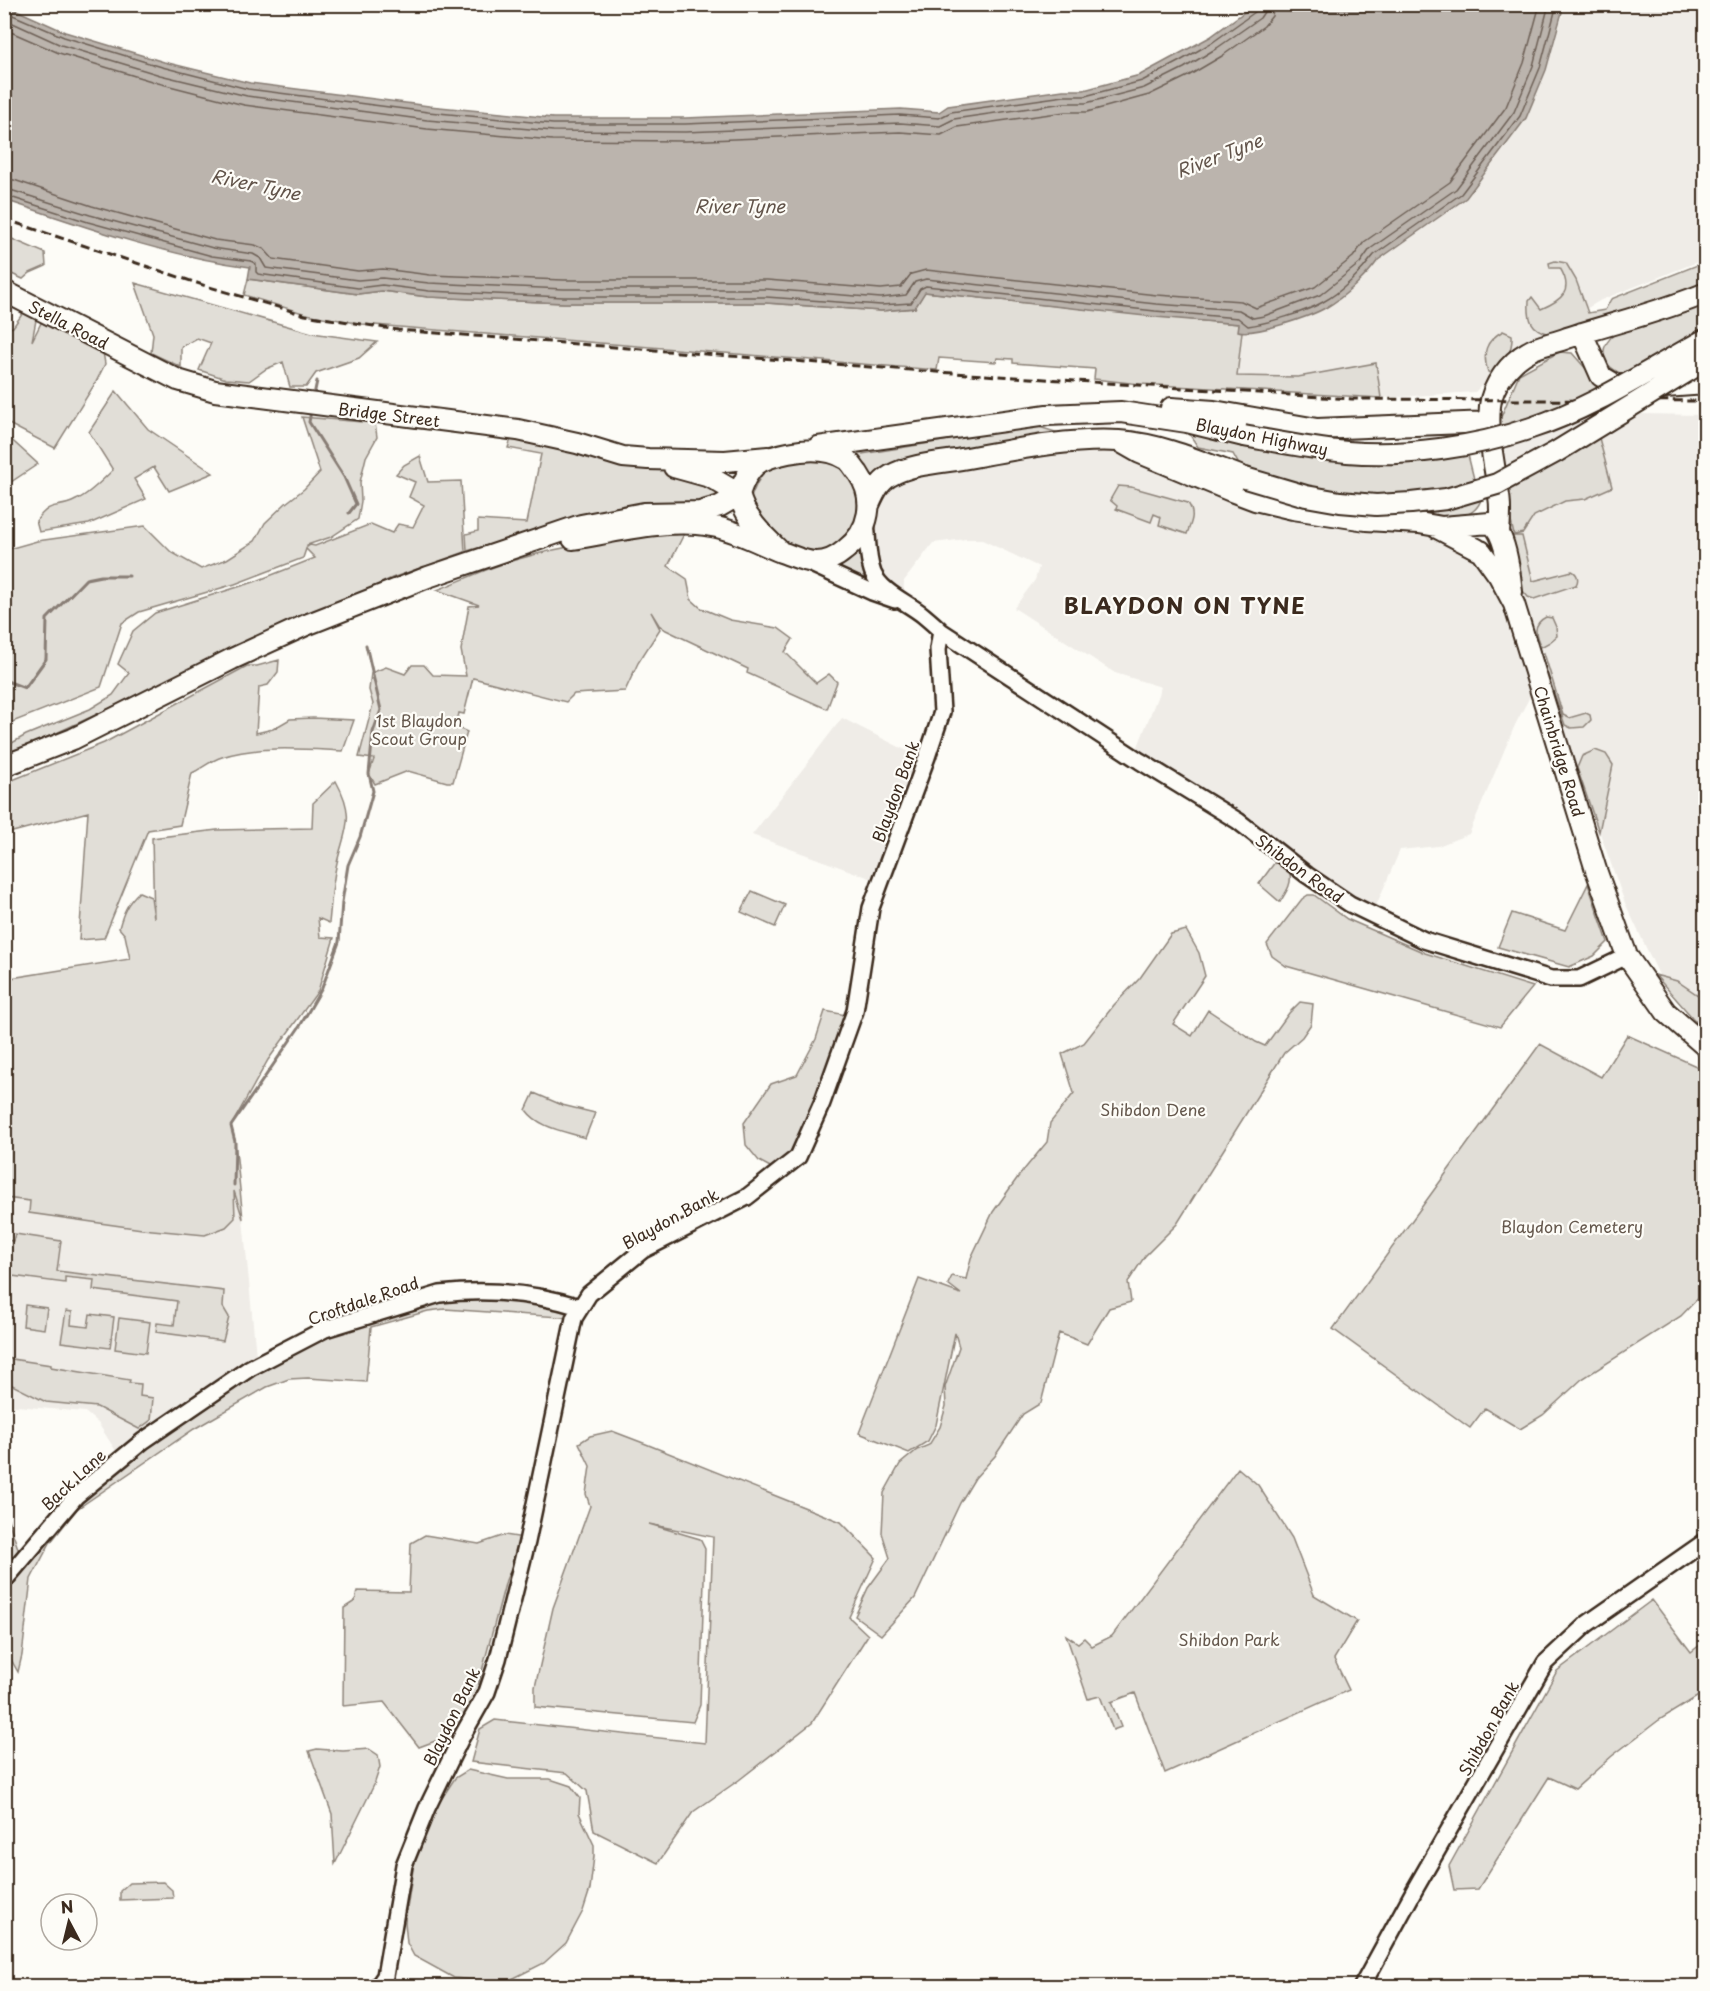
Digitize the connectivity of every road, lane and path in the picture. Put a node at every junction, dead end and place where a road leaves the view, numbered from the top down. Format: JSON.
{"nodes":[{"id":1,"x":4,"y":291,"type":"edge"},
{"id":2,"x":1706,"y":293,"type":"edge"},
{"id":3,"x":1582,"y":333,"type":"junction"},
{"id":4,"x":1706,"y":339,"type":"edge"},
{"id":5,"x":134,"y":358,"type":"joint"},
{"id":6,"x":1706,"y":360,"type":"edge"},
{"id":7,"x":1706,"y":384,"type":"edge"},
{"id":8,"x":1121,"y":412,"type":"junction"},
{"id":9,"x":1489,"y":422,"type":"junction"},
{"id":10,"x":798,"y":451,"type":"junction"},
{"id":11,"x":768,"y":457,"type":"junction"},
{"id":12,"x":648,"y":459,"type":"junction"},
{"id":13,"x":1495,"y":477,"type":"junction"},
{"id":14,"x":1238,"y":485,"type":"junction"},
{"id":15,"x":739,"y":494,"type":"junction"},
{"id":16,"x":868,"y":514,"type":"junction"},
{"id":17,"x":1479,"y":524,"type":"junction"},
{"id":18,"x":1432,"y":526,"type":"junction"},
{"id":19,"x":1499,"y":535,"type":"junction"},
{"id":20,"x":516,"y":547,"type":"junction"},
{"id":21,"x":1479,"y":550,"type":"junction"},
{"id":22,"x":781,"y":552,"type":"junction"},
{"id":23,"x":805,"y":561,"type":"junction"},
{"id":24,"x":903,"y":603,"type":"junction"},
{"id":25,"x":1514,"y":604,"type":"junction"},
{"id":26,"x":940,"y":631,"type":"junction"},
{"id":27,"x":4,"y":766,"type":"edge"},
{"id":28,"x":1627,"y":956,"type":"junction"},
{"id":29,"x":1706,"y":1047,"type":"edge"},
{"id":30,"x":580,"y":1307,"type":"junction"},
{"id":31,"x":121,"y":1459,"type":"joint"},
{"id":32,"x":1706,"y":1541,"type":"edge"},
{"id":33,"x":4,"y":1581,"type":"edge"},
{"id":34,"x":378,"y":1986,"type":"edge"},
{"id":35,"x":1362,"y":1986,"type":"edge"}],
"edges":[{"from":1,"to":5,"type":"main road","name":"Stella Road"},
{"from":2,"to":3,"type":"main road"},
{"from":3,"to":7,"type":"main road"},
{"from":3,"to":9,"type":"main road"},
{"from":4,"to":8,"type":"main road","name":"Blaydon Highway","bridge":true},
{"from":5,"to":12,"type":"main road","name":"Bridge Street"},
{"from":6,"to":14,"type":"main road","bridge":true},
{"from":8,"to":9,"type":"main road"},
{"from":8,"to":10,"type":"main road","name":"Blaydon Highway"},
{"from":9,"to":13,"type":"main road"},
{"from":10,"to":11,"type":"main road"},
{"from":10,"to":16,"type":"main road"},
{"from":11,"to":12,"type":"main road","name":"Bridge Street"},
{"from":11,"to":15,"type":"main road"},
{"from":12,"to":15,"type":"main road","name":"Bridge Street"},
{"from":13,"to":17,"type":"main road"},
{"from":13,"to":19,"type":"main road"},
{"from":14,"to":16,"type":"main road"},
{"from":14,"to":18,"type":"main road"},
{"from":15,"to":20,"type":"main road"},
{"from":15,"to":22,"type":"main road"},
{"from":16,"to":23,"type":"main road"},
{"from":16,"to":24,"type":"street"},
{"from":17,"to":18,"type":"main road"},
{"from":17,"to":19,"type":"main road"},
{"from":17,"to":21,"type":"main road"},
{"from":18,"to":21,"type":"main road"},
{"from":19,"to":21,"type":"main road"},
{"from":19,"to":25,"type":"main road"},
{"from":20,"to":22,"type":"main road"},
{"from":20,"to":27,"type":"main road"},
{"from":21,"to":25,"type":"main road","name":"Chainbridge Road"},
{"from":22,"to":23,"type":"main road"},
{"from":23,"to":24,"type":"street"},
{"from":24,"to":26,"type":"street","name":"Shibdon Road"},
{"from":25,"to":28,"type":"main road","name":"Chainbridge Road"},
{"from":26,"to":28,"type":"street","name":"Shibdon Road"},
{"from":26,"to":30,"type":"street","name":"Blaydon Bank"},
{"from":28,"to":29,"type":"main road"},
{"from":30,"to":31,"type":"street","name":"Croftdale Road"},
{"from":30,"to":34,"type":"street","name":"Blaydon Bank"},
{"from":31,"to":33,"type":"street","name":"Back Lane"},
{"from":32,"to":35,"type":"street","name":"Shibdon Bank"}]}
